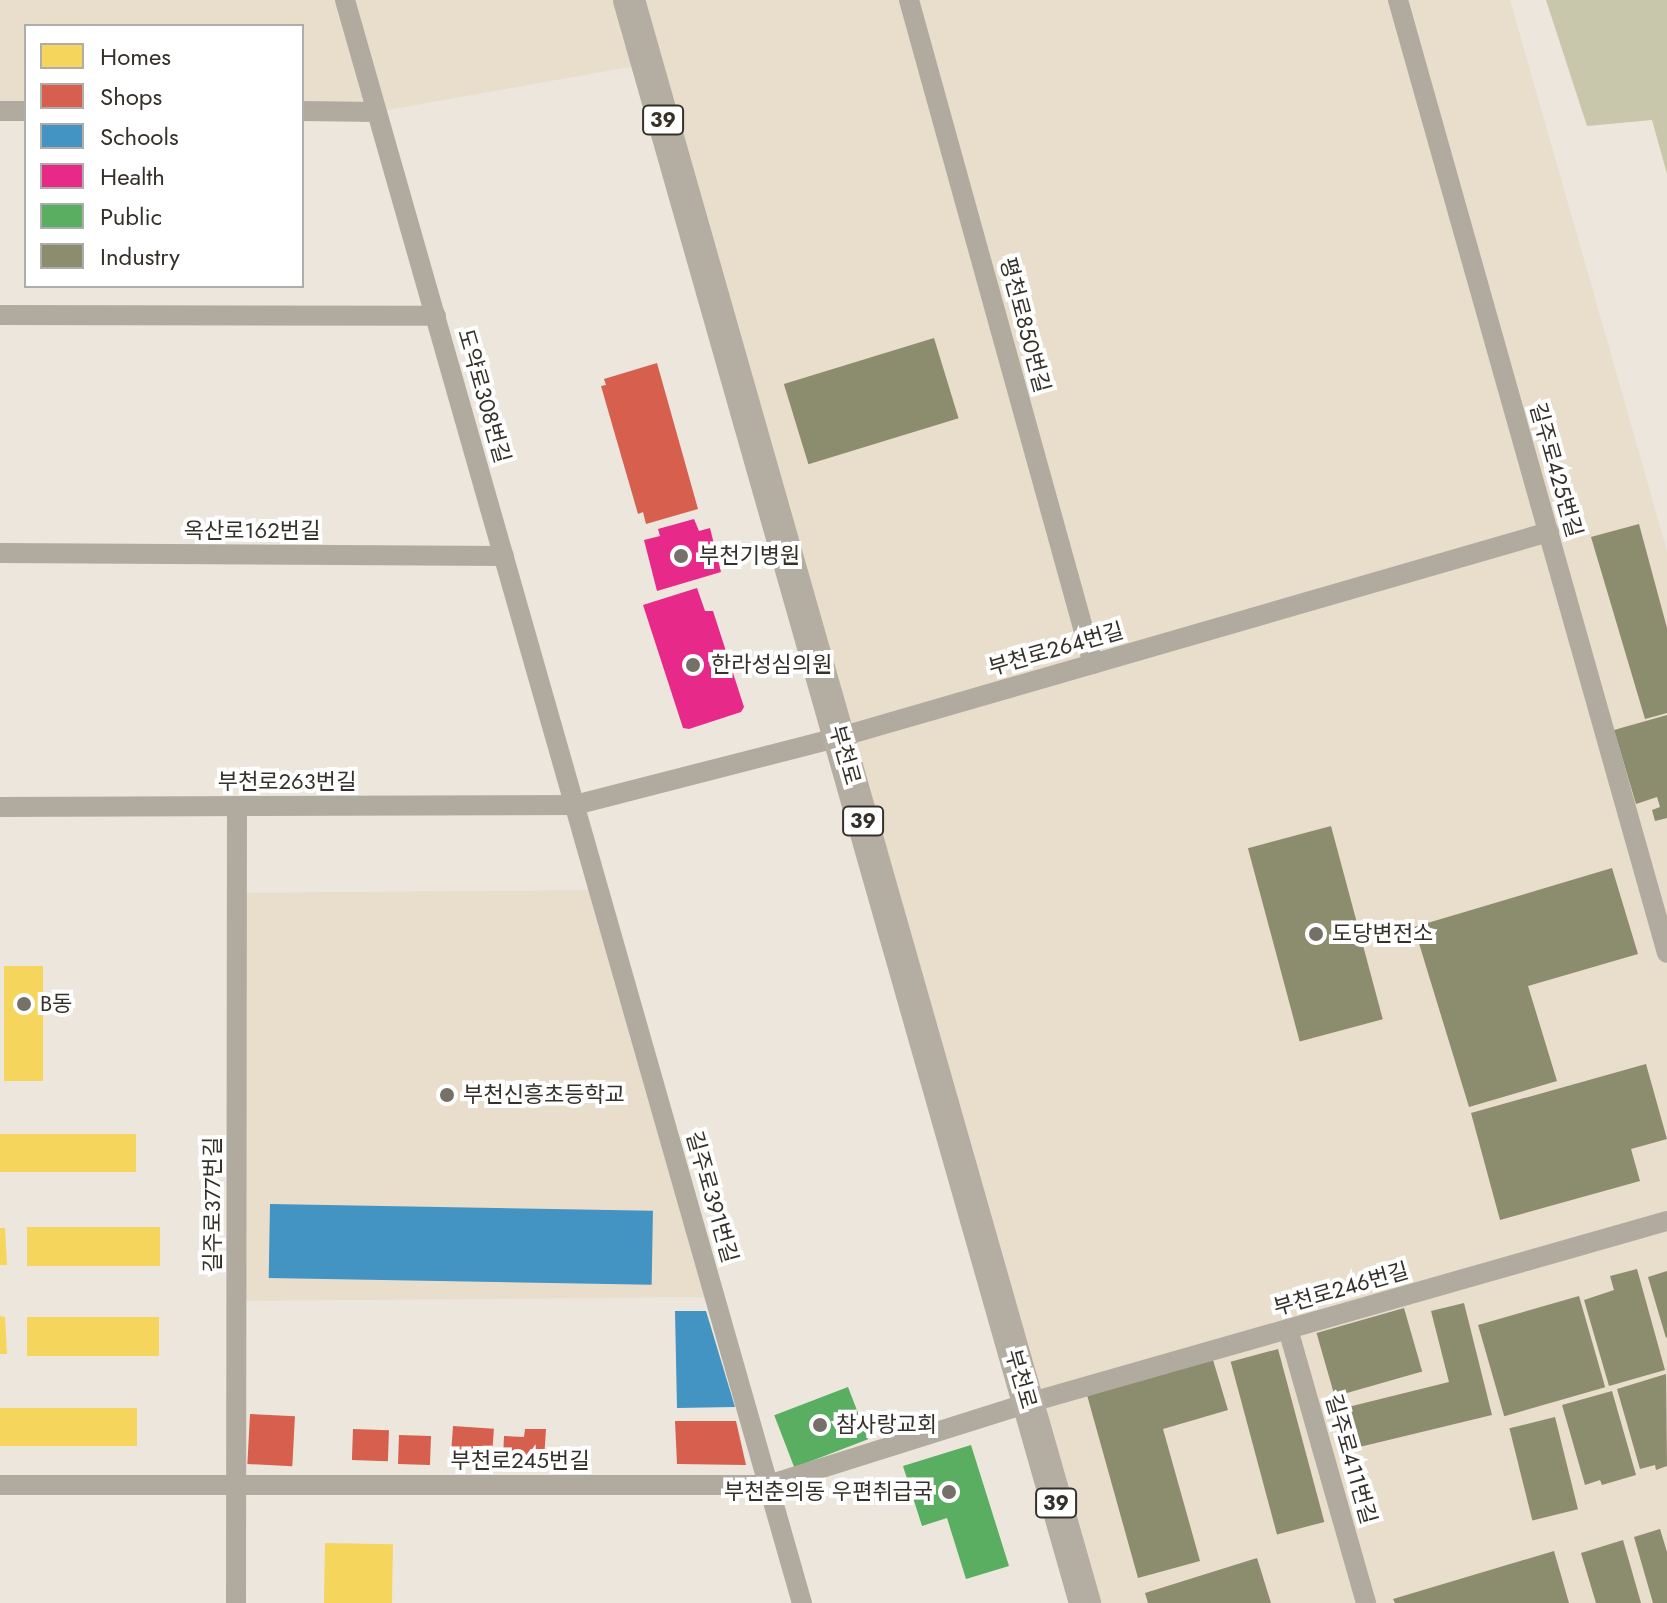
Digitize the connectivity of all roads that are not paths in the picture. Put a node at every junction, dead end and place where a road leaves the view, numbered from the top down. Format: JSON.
{"nodes":[{"id":1,"x":345,"y":0,"type":"edge"},
{"id":2,"x":629,"y":0,"type":"edge"},
{"id":3,"x":909,"y":0,"type":"edge"},
{"id":4,"x":1398,"y":0,"type":"edge"},
{"id":5,"x":0,"y":111,"type":"edge"},
{"id":6,"x":24,"y":111,"type":"edge"},
{"id":7,"x":304,"y":111,"type":"edge"},
{"id":8,"x":376,"y":112,"type":"junction"},
{"id":9,"x":0,"y":315,"type":"edge"},
{"id":10,"x":436,"y":316,"type":"junction"},
{"id":11,"x":1549,"y":532,"type":"junction"},
{"id":12,"x":0,"y":553,"type":"edge"},
{"id":13,"x":504,"y":556,"type":"junction"},
{"id":14,"x":1093,"y":664,"type":"junction"},
{"id":15,"x":840,"y":737,"type":"junction"},
{"id":16,"x":575,"y":805,"type":"junction"},
{"id":17,"x":0,"y":807,"type":"edge"},
{"id":18,"x":237,"y":807,"type":"junction"},
{"id":19,"x":1667,"y":953,"type":"edge"},
{"id":20,"x":1667,"y":1221,"type":"edge"},
{"id":21,"x":1288,"y":1329,"type":"junction"},
{"id":22,"x":1028,"y":1403,"type":"junction"},
{"id":23,"x":0,"y":1485,"type":"edge"},
{"id":24,"x":237,"y":1485,"type":"junction"},
{"id":25,"x":768,"y":1485,"type":"junction"},
{"id":26,"x":236,"y":1603,"type":"edge"},
{"id":27,"x":802,"y":1603,"type":"edge"},
{"id":28,"x":1085,"y":1603,"type":"edge"},
{"id":29,"x":1366,"y":1603,"type":"edge"}],
"edges":[{"from":1,"to":8,"type":"street","name":"도약로308번길"},
{"from":2,"to":15,"type":"main road","name":"부천로","number":"39"},
{"from":3,"to":14,"type":"street","name":"평천로850번길"},
{"from":4,"to":11,"type":"street","name":"길주로425번길"},
{"from":5,"to":6,"type":"street"},
{"from":7,"to":8,"type":"street"},
{"from":8,"to":10,"type":"street","name":"도약로308번길"},
{"from":9,"to":10,"type":"street"},
{"from":10,"to":13,"type":"street","name":"도약로308번길"},
{"from":11,"to":14,"type":"street","name":"부천로264번길"},
{"from":11,"to":19,"type":"street","name":"길주로425번길"},
{"from":12,"to":13,"type":"street","name":"옥산로162번길"},
{"from":13,"to":16,"type":"street","name":"도약로308번길"},
{"from":14,"to":15,"type":"street","name":"부천로264번길"},
{"from":15,"to":16,"type":"street","name":"부천로264번길"},
{"from":15,"to":22,"type":"main road","name":"부천로","number":"39"},
{"from":16,"to":18,"type":"street","name":"부천로263번길"},
{"from":16,"to":25,"type":"street","name":"길주로391번길"},
{"from":17,"to":18,"type":"street","name":"부천로263번길"},
{"from":18,"to":24,"type":"street","name":"길주로377번길"},
{"from":20,"to":21,"type":"street","name":"부천로246번길"},
{"from":21,"to":22,"type":"street","name":"부천로246번길"},
{"from":21,"to":29,"type":"street","name":"길주로411번길"},
{"from":22,"to":25,"type":"street","name":"부천로245번길"},
{"from":22,"to":28,"type":"main road","name":"부천로","number":"39"},
{"from":23,"to":24,"type":"street","name":"부천로245번길"},
{"from":24,"to":25,"type":"street","name":"부천로245번길"},
{"from":24,"to":26,"type":"street","name":"길주로377번길"},
{"from":25,"to":27,"type":"street","name":"길주로391번길"}]}
